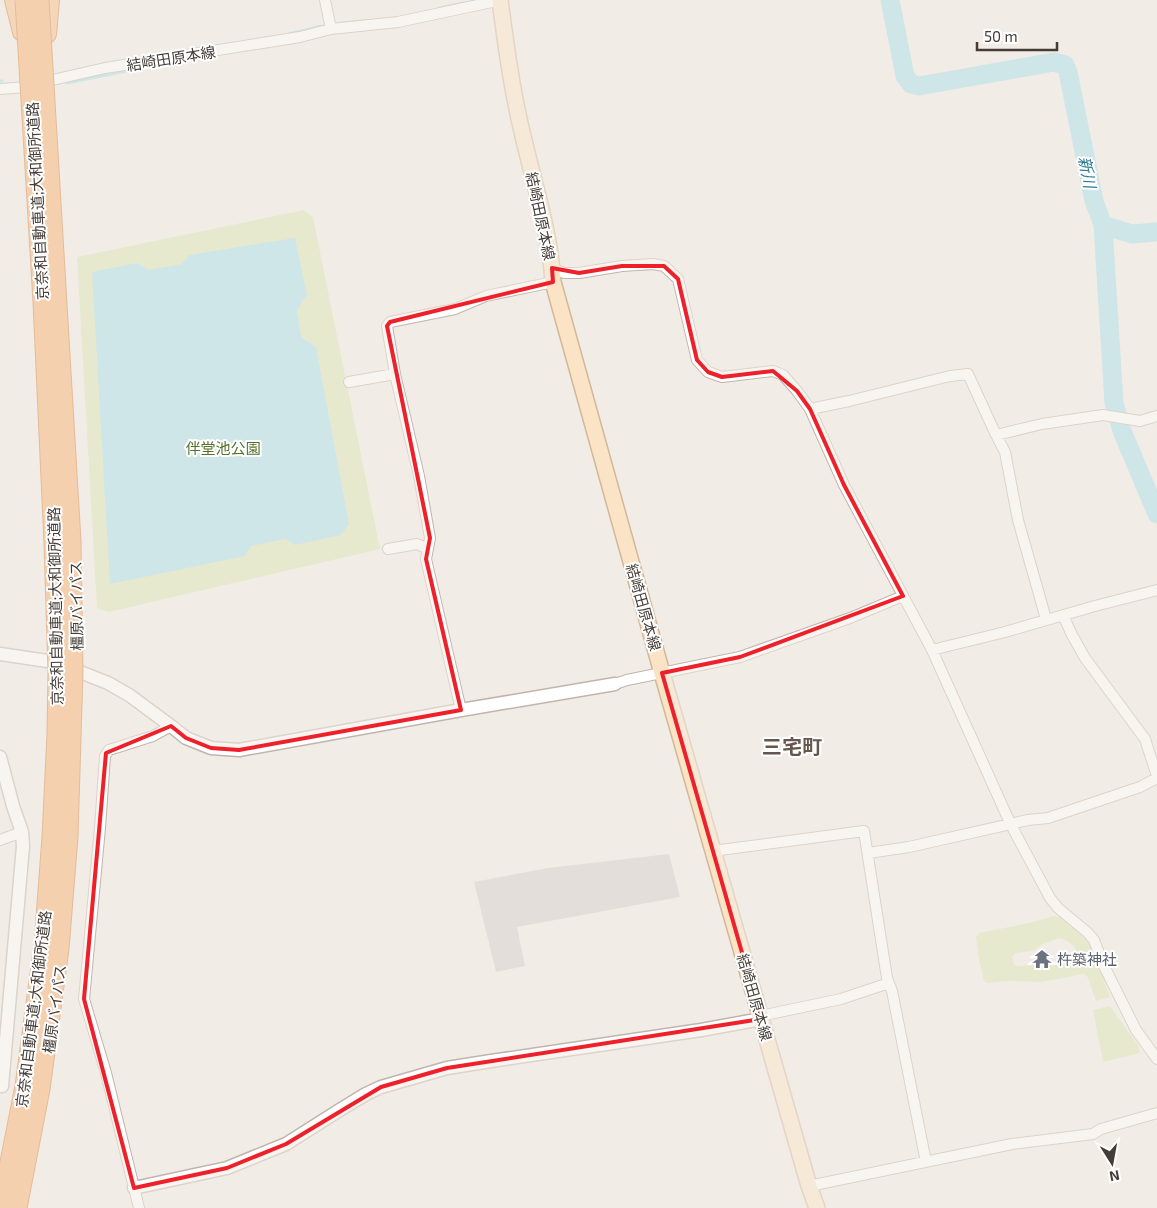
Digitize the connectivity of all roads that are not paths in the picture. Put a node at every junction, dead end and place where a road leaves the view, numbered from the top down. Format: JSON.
{"nodes":[{"id":1,"x":14,"y":0,"type":"edge"},
{"id":2,"x":21,"y":0,"type":"edge"},
{"id":3,"x":25,"y":0,"type":"edge"},
{"id":4,"x":39,"y":0,"type":"edge"},
{"id":5,"x":44,"y":0,"type":"edge"},
{"id":6,"x":50,"y":0,"type":"edge"},
{"id":7,"x":324,"y":0,"type":"edge"},
{"id":8,"x":501,"y":0,"type":"edge"},
{"id":9,"x":331,"y":26,"type":"junction"},
{"id":10,"x":24,"y":40,"type":"junction"},
{"id":11,"x":46,"y":43,"type":"junction"},
{"id":12,"x":48,"y":81,"type":"junction"},
{"id":13,"x":27,"y":87,"type":"junction"},
{"id":14,"x":0,"y":89,"type":"edge"},
{"id":15,"x":552,"y":275,"type":"junction"},
{"id":16,"x":395,"y":374,"type":"junction"},
{"id":17,"x":349,"y":382,"type":"dead end"},
{"id":18,"x":810,"y":409,"type":"junction"},
{"id":19,"x":1157,"y":416,"type":"edge"},
{"id":20,"x":996,"y":435,"type":"junction"},
{"id":21,"x":388,"y":549,"type":"dead end"},
{"id":22,"x":428,"y":549,"type":"junction"},
{"id":23,"x":1157,"y":590,"type":"edge"},
{"id":24,"x":903,"y":596,"type":"junction"},
{"id":25,"x":1063,"y":615,"type":"junction"},
{"id":26,"x":1046,"y":619,"type":"junction"},
{"id":27,"x":932,"y":650,"type":"junction"},
{"id":28,"x":0,"y":654,"type":"edge"},
{"id":29,"x":54,"y":662,"type":"junction"},
{"id":30,"x":77,"y":671,"type":"junction"},
{"id":31,"x":662,"y":673,"type":"junction"},
{"id":32,"x":615,"y":684,"type":"joint"},
{"id":33,"x":461,"y":710,"type":"junction"},
{"id":34,"x":172,"y":726,"type":"junction"},
{"id":35,"x":0,"y":757,"type":"edge"},
{"id":36,"x":1157,"y":777,"type":"edge"},
{"id":37,"x":3,"y":783,"type":"edge"},
{"id":38,"x":1011,"y":825,"type":"junction"},
{"id":39,"x":22,"y":832,"type":"junction"},
{"id":40,"x":0,"y":840,"type":"edge"},
{"id":41,"x":713,"y":848,"type":"junction"},
{"id":42,"x":868,"y":853,"type":"junction"},
{"id":43,"x":889,"y":984,"type":"junction"},
{"id":44,"x":761,"y":1019,"type":"junction"},
{"id":45,"x":1157,"y":1058,"type":"edge"},
{"id":46,"x":0,"y":1086,"type":"edge"},
{"id":47,"x":1157,"y":1113,"type":"edge"},
{"id":48,"x":926,"y":1162,"type":"junction"},
{"id":49,"x":809,"y":1186,"type":"junction"},
{"id":50,"x":134,"y":1188,"type":"junction"},
{"id":51,"x":0,"y":1193,"type":"edge"},
{"id":52,"x":1,"y":1208,"type":"edge"},
{"id":53,"x":19,"y":1208,"type":"edge"},
{"id":54,"x":139,"y":1208,"type":"edge"},
{"id":55,"x":817,"y":1208,"type":"edge"}],
"edges":[{"from":1,"to":10,"type":"highway"},
{"from":2,"to":10,"type":"highway","name":"橿原バイパス"},
{"from":3,"to":52,"type":"highway","name":"京奈和自動車道;大和御所道路","bridge":true},
{"from":4,"to":53,"type":"highway","name":"京奈和自動車道;大和御所道路","bridge":true},
{"from":5,"to":11,"type":"highway","name":"橿原バイパス"},
{"from":6,"to":11,"type":"highway"},
{"from":7,"to":9,"type":"street"},
{"from":8,"to":9,"type":"street","name":"結崎田原本線"},
{"from":8,"to":15,"type":"main road","name":"結崎田原本線"},
{"from":9,"to":12,"type":"street","name":"結崎田原本線"},
{"from":10,"to":13,"type":"highway","name":"橿原バイパス"},
{"from":11,"to":12,"type":"highway","name":"橿原バイパス"},
{"from":12,"to":30,"type":"highway","name":"橿原バイパス"},
{"from":13,"to":14,"type":"street"},
{"from":13,"to":29,"type":"highway","name":"橿原バイパス"},
{"from":15,"to":16,"type":"street"},
{"from":15,"to":18,"type":"street"},
{"from":15,"to":31,"type":"main road","name":"結崎田原本線"},
{"from":16,"to":17,"type":"street"},
{"from":16,"to":22,"type":"street"},
{"from":18,"to":20,"type":"street"},
{"from":18,"to":24,"type":"street"},
{"from":19,"to":20,"type":"street"},
{"from":20,"to":26,"type":"street"},
{"from":21,"to":22,"type":"street"},
{"from":22,"to":33,"type":"street"},
{"from":23,"to":25,"type":"street"},
{"from":24,"to":27,"type":"street"},
{"from":24,"to":31,"type":"street"},
{"from":25,"to":26,"type":"street"},
{"from":25,"to":36,"type":"street"},
{"from":26,"to":27,"type":"street"},
{"from":27,"to":38,"type":"street"},
{"from":28,"to":29,"type":"street"},
{"from":29,"to":30,"type":"street"},
{"from":29,"to":51,"type":"highway","name":"橿原バイパス"},
{"from":30,"to":34,"type":"street"},
{"from":30,"to":53,"type":"highway","name":"橿原バイパス"},
{"from":31,"to":32,"type":"street"},
{"from":31,"to":41,"type":"main road","name":"結崎田原本線"},
{"from":32,"to":33,"type":"street"},
{"from":33,"to":34,"type":"street"},
{"from":34,"to":50,"type":"street"},
{"from":35,"to":37,"type":"street"},
{"from":36,"to":38,"type":"street"},
{"from":37,"to":39,"type":"street"},
{"from":38,"to":42,"type":"street"},
{"from":38,"to":45,"type":"street"},
{"from":39,"to":40,"type":"street"},
{"from":39,"to":46,"type":"street"},
{"from":41,"to":42,"type":"street"},
{"from":41,"to":44,"type":"main road","name":"結崎田原本線"},
{"from":42,"to":43,"type":"street"},
{"from":43,"to":44,"type":"street"},
{"from":43,"to":48,"type":"street"},
{"from":44,"to":49,"type":"main road","name":"結崎田原本線"},
{"from":44,"to":50,"type":"street"},
{"from":47,"to":48,"type":"street"},
{"from":48,"to":49,"type":"street"},
{"from":49,"to":55,"type":"main road","name":"結崎田原本線"},
{"from":50,"to":54,"type":"street"}]}
